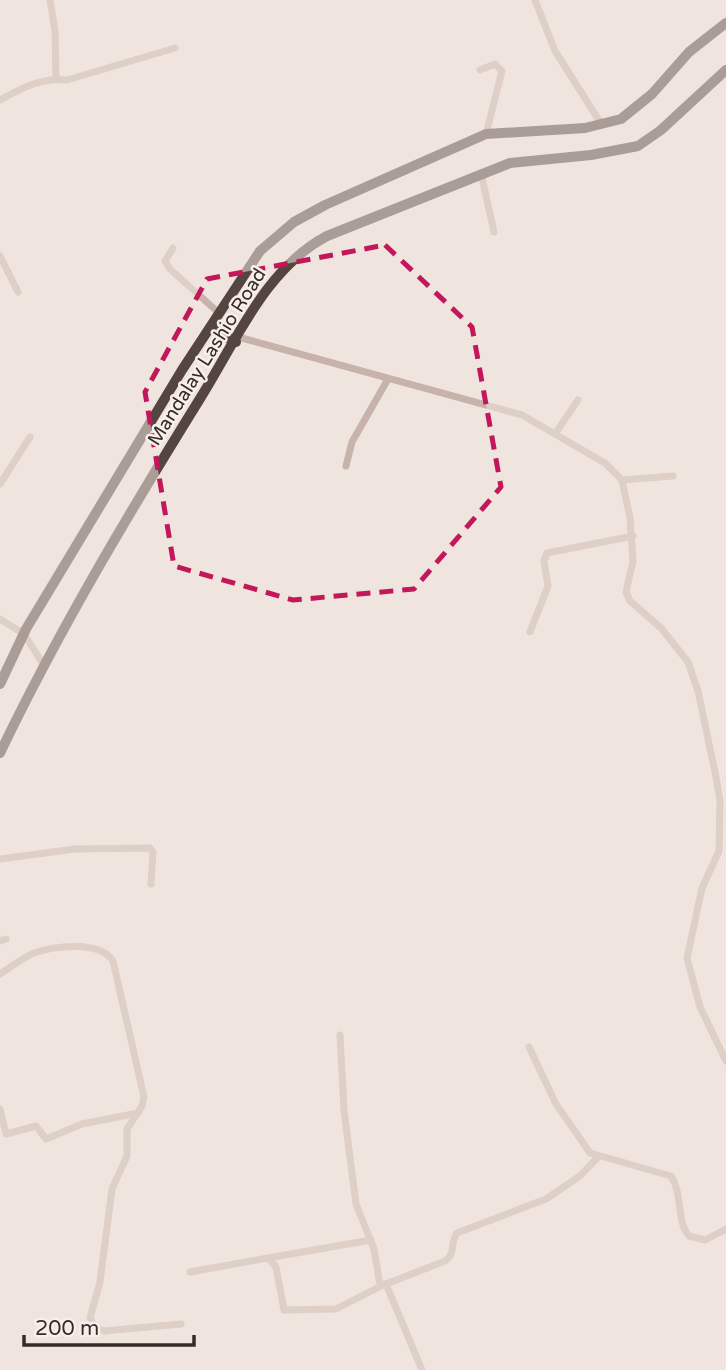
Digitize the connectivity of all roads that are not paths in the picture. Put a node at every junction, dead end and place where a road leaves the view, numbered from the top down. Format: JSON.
{"nodes":[{"id":1,"x":50,"y":0,"type":"edge"},
{"id":2,"x":535,"y":0,"type":"edge"},
{"id":3,"x":726,"y":23,"type":"edge"},
{"id":4,"x":175,"y":48,"type":"dead end"},
{"id":5,"x":480,"y":70,"type":"dead end"},
{"id":6,"x":726,"y":70,"type":"edge"},
{"id":7,"x":56,"y":78,"type":"junction"},
{"id":8,"x":0,"y":100,"type":"edge"},
{"id":9,"x":601,"y":125,"type":"junction"},
{"id":10,"x":486,"y":134,"type":"junction"},
{"id":11,"x":481,"y":173,"type":"junction"},
{"id":12,"x":494,"y":232,"type":"dead end"},
{"id":13,"x":173,"y":248,"type":"dead end"},
{"id":14,"x":0,"y":256,"type":"edge"},
{"id":15,"x":18,"y":292,"type":"dead end"},
{"id":16,"x":221,"y":315,"type":"junction"},
{"id":17,"x":212,"y":329,"type":"junction"},
{"id":18,"x":237,"y":340,"type":"junction"},
{"id":19,"x":388,"y":379,"type":"junction"},
{"id":20,"x":578,"y":400,"type":"dead end"},
{"id":21,"x":555,"y":433,"type":"junction"},
{"id":22,"x":30,"y":437,"type":"dead end"},
{"id":23,"x":346,"y":466,"type":"dead end"},
{"id":24,"x":673,"y":476,"type":"dead end"},
{"id":25,"x":622,"y":480,"type":"junction"},
{"id":26,"x":0,"y":484,"type":"edge"},
{"id":27,"x":633,"y":536,"type":"junction"},
{"id":28,"x":0,"y":619,"type":"edge"},
{"id":29,"x":530,"y":632,"type":"dead end"},
{"id":30,"x":24,"y":634,"type":"junction"},
{"id":31,"x":43,"y":664,"type":"junction"},
{"id":32,"x":0,"y":684,"type":"edge"},
{"id":33,"x":0,"y":753,"type":"edge"},
{"id":34,"x":0,"y":859,"type":"edge"},
{"id":35,"x":151,"y":884,"type":"dead end"},
{"id":36,"x":0,"y":974,"type":"edge"},
{"id":37,"x":340,"y":1035,"type":"dead end"},
{"id":38,"x":529,"y":1046,"type":"dead end"},
{"id":39,"x":726,"y":1061,"type":"edge"},
{"id":40,"x":0,"y":1109,"type":"edge"},
{"id":41,"x":138,"y":1113,"type":"junction"},
{"id":42,"x":598,"y":1157,"type":"junction"},
{"id":43,"x":726,"y":1229,"type":"edge"},
{"id":44,"x":371,"y":1240,"type":"junction"},
{"id":45,"x":268,"y":1258,"type":"junction"},
{"id":46,"x":190,"y":1272,"type":"dead end"},
{"id":47,"x":383,"y":1285,"type":"junction"},
{"id":48,"x":181,"y":1324,"type":"dead end"},
{"id":49,"x":422,"y":1370,"type":"edge"}],
"edges":[{"from":1,"to":7,"type":"street"},
{"from":2,"to":9,"type":"street"},
{"from":3,"to":9,"type":"highway","name":"Mandalay Lashio Road"},
{"from":4,"to":7,"type":"street"},
{"from":5,"to":10,"type":"street"},
{"from":6,"to":11,"type":"highway","name":"Mandalay Lashio Road"},
{"from":7,"to":8,"type":"street"},
{"from":9,"to":10,"type":"highway","name":"Mandalay Lashio Road"},
{"from":10,"to":16,"type":"highway","name":"Mandalay Lashio Road"},
{"from":11,"to":12,"type":"street"},
{"from":11,"to":18,"type":"highway","name":"Mandalay Lashio Road"},
{"from":13,"to":16,"type":"street"},
{"from":14,"to":15,"type":"street"},
{"from":16,"to":17,"type":"highway","name":"Mandalay Lashio Road"},
{"from":17,"to":18,"type":"highway"},
{"from":17,"to":30,"type":"highway","name":"Mandalay Lashio Road"},
{"from":18,"to":19,"type":"street"},
{"from":18,"to":31,"type":"highway","name":"Mandalay Lashio Road"},
{"from":19,"to":21,"type":"street"},
{"from":19,"to":23,"type":"street"},
{"from":20,"to":21,"type":"street"},
{"from":21,"to":25,"type":"street"},
{"from":22,"to":26,"type":"street"},
{"from":24,"to":25,"type":"street"},
{"from":25,"to":27,"type":"street"},
{"from":27,"to":29,"type":"street"},
{"from":27,"to":39,"type":"street"},
{"from":28,"to":30,"type":"street"},
{"from":30,"to":31,"type":"street"},
{"from":30,"to":32,"type":"highway","name":"Mandalay Lashio Road"},
{"from":31,"to":33,"type":"highway","name":"Mandalay Lashio Road"},
{"from":34,"to":35,"type":"street"},
{"from":36,"to":41,"type":"street"},
{"from":37,"to":44,"type":"street"},
{"from":38,"to":42,"type":"street"},
{"from":40,"to":41,"type":"street"},
{"from":41,"to":48,"type":"street"},
{"from":42,"to":43,"type":"street"},
{"from":42,"to":47,"type":"street"},
{"from":44,"to":45,"type":"street"},
{"from":44,"to":47,"type":"street"},
{"from":45,"to":46,"type":"street"},
{"from":45,"to":47,"type":"street"},
{"from":47,"to":49,"type":"street"}]}
